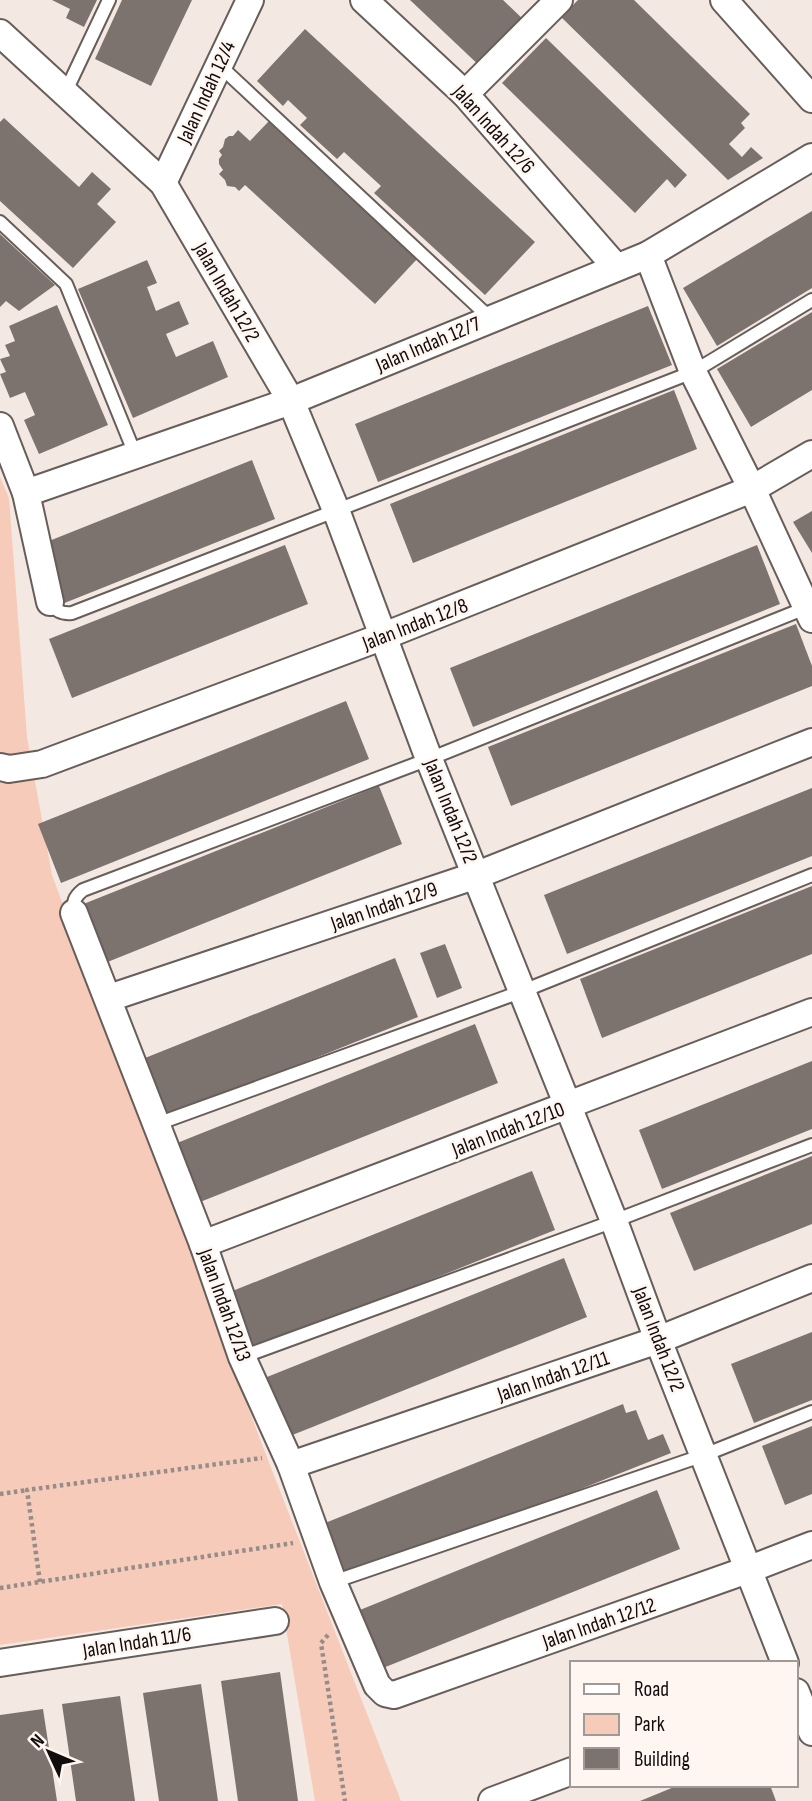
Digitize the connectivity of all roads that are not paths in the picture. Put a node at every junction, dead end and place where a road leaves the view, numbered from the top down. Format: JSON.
{"nodes":[{"id":1,"x":109,"y":0,"type":"edge"},
{"id":2,"x":250,"y":0,"type":"edge"},
{"id":3,"x":364,"y":0,"type":"edge"},
{"id":4,"x":559,"y":0,"type":"edge"},
{"id":5,"x":724,"y":0,"type":"edge"},
{"id":6,"x":0,"y":33,"type":"edge"},
{"id":7,"x":219,"y":65,"type":"junction"},
{"id":8,"x":65,"y":94,"type":"junction"},
{"id":9,"x":465,"y":94,"type":"junction"},
{"id":10,"x":812,"y":99,"type":"edge"},
{"id":11,"x":812,"y":157,"type":"edge"},
{"id":12,"x":163,"y":183,"type":"junction"},
{"id":13,"x":0,"y":222,"type":"edge"},
{"id":14,"x":649,"y":255,"type":"junction"},
{"id":15,"x":616,"y":267,"type":"junction"},
{"id":16,"x":812,"y":300,"type":"edge"},
{"id":17,"x":490,"y":318,"type":"junction"},
{"id":18,"x":693,"y":372,"type":"junction"},
{"id":19,"x":291,"y":401,"type":"junction"},
{"id":20,"x":0,"y":426,"type":"edge"},
{"id":21,"x":135,"y":454,"type":"junction"},
{"id":22,"x":812,"y":454,"type":"edge"},
{"id":23,"x":752,"y":489,"type":"junction"},
{"id":24,"x":26,"y":493,"type":"junction"},
{"id":25,"x":336,"y":510,"type":"junction"},
{"id":26,"x":50,"y":602,"type":"joint"},
{"id":27,"x":810,"y":611,"type":"edge"},
{"id":28,"x":384,"y":636,"type":"junction"},
{"id":29,"x":812,"y":742,"type":"edge"},
{"id":30,"x":429,"y":759,"type":"junction"},
{"id":31,"x":4,"y":768,"type":"edge"},
{"id":32,"x":477,"y":875,"type":"junction"},
{"id":33,"x":812,"y":876,"type":"edge"},
{"id":34,"x":74,"y":913,"type":"joint"},
{"id":35,"x":523,"y":991,"type":"junction"},
{"id":36,"x":109,"y":998,"type":"junction"},
{"id":37,"x":812,"y":1012,"type":"edge"},
{"id":38,"x":568,"y":1106,"type":"junction"},
{"id":39,"x":157,"y":1124,"type":"junction"},
{"id":40,"x":812,"y":1145,"type":"edge"},
{"id":41,"x":614,"y":1221,"type":"junction"},
{"id":42,"x":203,"y":1244,"type":"junction"},
{"id":43,"x":812,"y":1278,"type":"edge"},
{"id":44,"x":658,"y":1340,"type":"junction"},
{"id":45,"x":242,"y":1357,"type":"junction"},
{"id":46,"x":812,"y":1412,"type":"edge"},
{"id":47,"x":704,"y":1455,"type":"junction"},
{"id":48,"x":291,"y":1465,"type":"junction"},
{"id":49,"x":812,"y":1545,"type":"edge"},
{"id":50,"x":750,"y":1569,"type":"junction"},
{"id":51,"x":332,"y":1582,"type":"junction"},
{"id":52,"x":275,"y":1620,"type":"dead end"},
{"id":53,"x":784,"y":1661,"type":"edge"},
{"id":54,"x":0,"y":1663,"type":"edge"},
{"id":55,"x":385,"y":1693,"type":"joint"},
{"id":56,"x":798,"y":1695,"type":"edge"},
{"id":57,"x":812,"y":1732,"type":"edge"},
{"id":58,"x":570,"y":1772,"type":"edge"},
{"id":59,"x":492,"y":1801,"type":"edge"}],
"edges":[{"from":1,"to":8,"type":"lane"},
{"from":2,"to":7,"type":"street","name":"Jalan Indah 12/4"},
{"from":3,"to":9,"type":"street","name":"Jalan Indah 12/6"},
{"from":4,"to":9,"type":"street"},
{"from":5,"to":10,"type":"street"},
{"from":6,"to":8,"type":"street","name":"Jalan Indah 12/2"},
{"from":7,"to":12,"type":"street","name":"Jalan Indah 12/4"},
{"from":7,"to":17,"type":"lane"},
{"from":8,"to":12,"type":"street","name":"Jalan Indah 12/2"},
{"from":9,"to":15,"type":"street","name":"Jalan Indah 12/6"},
{"from":11,"to":14,"type":"street","name":"Jalan Indah 12/7"},
{"from":12,"to":19,"type":"street","name":"Jalan Indah 12/2"},
{"from":13,"to":21,"type":"lane"},
{"from":14,"to":15,"type":"street","name":"Jalan Indah 12/7"},
{"from":14,"to":18,"type":"street"},
{"from":15,"to":17,"type":"street","name":"Jalan Indah 12/7"},
{"from":16,"to":18,"type":"lane"},
{"from":17,"to":19,"type":"street","name":"Jalan Indah 12/7"},
{"from":18,"to":23,"type":"street"},
{"from":18,"to":25,"type":"lane"},
{"from":19,"to":21,"type":"street","name":"Jalan Indah 12/7"},
{"from":19,"to":25,"type":"street","name":"Jalan Indah 12/2"},
{"from":20,"to":24,"type":"street"},
{"from":21,"to":24,"type":"street","name":"Jalan Indah 12/7"},
{"from":22,"to":23,"type":"street","name":"Jalan Indah 12/8"},
{"from":23,"to":27,"type":"street"},
{"from":23,"to":28,"type":"street","name":"Jalan Indah 12/8"},
{"from":24,"to":26,"type":"street"},
{"from":25,"to":26,"type":"lane"},
{"from":25,"to":28,"type":"street","name":"Jalan Indah 12/2"},
{"from":27,"to":30,"type":"lane"},
{"from":28,"to":30,"type":"street","name":"Jalan Indah 12/2"},
{"from":28,"to":31,"type":"street","name":"Jalan Indah 12/8"},
{"from":29,"to":32,"type":"street","name":"Jalan Indah 12/9"},
{"from":30,"to":32,"type":"street","name":"Jalan Indah 12/2"},
{"from":30,"to":34,"type":"lane"},
{"from":32,"to":35,"type":"street","name":"Jalan Indah 12/2"},
{"from":32,"to":36,"type":"street","name":"Jalan Indah 12/9"},
{"from":33,"to":35,"type":"lane"},
{"from":34,"to":36,"type":"street","name":"Jalan Indah 12/13"},
{"from":35,"to":38,"type":"street","name":"Jalan Indah 12/2"},
{"from":35,"to":39,"type":"lane"},
{"from":36,"to":39,"type":"street","name":"Jalan Indah 12/13"},
{"from":37,"to":38,"type":"street","name":"Jalan Indah 12/10"},
{"from":38,"to":41,"type":"street","name":"Jalan Indah 12/2"},
{"from":38,"to":42,"type":"street","name":"Jalan Indah 12/10"},
{"from":39,"to":42,"type":"street","name":"Jalan Indah 12/13"},
{"from":40,"to":41,"type":"lane"},
{"from":41,"to":44,"type":"street","name":"Jalan Indah 12/2"},
{"from":41,"to":45,"type":"lane"},
{"from":42,"to":45,"type":"street","name":"Jalan Indah 12/13"},
{"from":43,"to":44,"type":"street","name":"Jalan Indah 12/11"},
{"from":44,"to":47,"type":"street","name":"Jalan Indah 12/2"},
{"from":44,"to":48,"type":"street","name":"Jalan Indah 12/11"},
{"from":45,"to":48,"type":"street","name":"Jalan Indah 12/13"},
{"from":46,"to":47,"type":"lane"},
{"from":47,"to":50,"type":"street","name":"Jalan Indah 12/2"},
{"from":47,"to":51,"type":"lane"},
{"from":48,"to":51,"type":"street","name":"Jalan Indah 12/13"},
{"from":49,"to":50,"type":"street","name":"Jalan Indah 12/12"},
{"from":50,"to":53,"type":"street","name":"Jalan Indah 12/2"},
{"from":50,"to":55,"type":"street","name":"Jalan Indah 12/12"},
{"from":51,"to":55,"type":"street","name":"Jalan Indah 12/13"},
{"from":52,"to":54,"type":"street","name":"Jalan Indah 11/6"},
{"from":56,"to":57,"type":"street"},
{"from":58,"to":59,"type":"street"}]}
